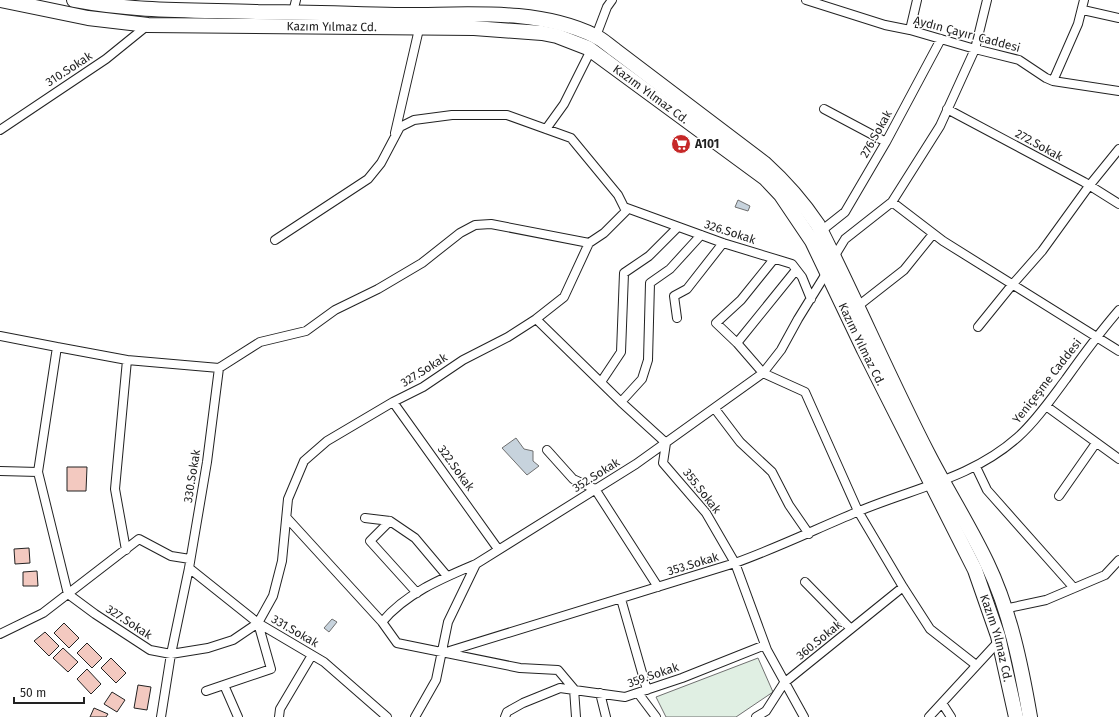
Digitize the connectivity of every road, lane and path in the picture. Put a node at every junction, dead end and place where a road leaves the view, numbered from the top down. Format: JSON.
{"nodes":[{"id":1,"x":2,"y":0,"type":"edge"},
{"id":2,"x":74,"y":0,"type":"edge"},
{"id":3,"x":612,"y":0,"type":"edge"},
{"id":4,"x":806,"y":0,"type":"edge"},
{"id":5,"x":918,"y":0,"type":"edge"},
{"id":6,"x":987,"y":0,"type":"edge"},
{"id":7,"x":1084,"y":0,"type":"edge"},
{"id":8,"x":295,"y":6,"type":"edge"},
{"id":9,"x":1083,"y":10,"type":"junction"},
{"id":10,"x":1119,"y":18,"type":"edge"},
{"id":11,"x":148,"y":24,"type":"junction"},
{"id":12,"x":419,"y":29,"type":"junction"},
{"id":13,"x":910,"y":30,"type":"junction"},
{"id":14,"x":596,"y":36,"type":"junction"},
{"id":15,"x":941,"y":39,"type":"junction"},
{"id":16,"x":975,"y":49,"type":"junction"},
{"id":17,"x":591,"y":50,"type":"junction"},
{"id":18,"x":1053,"y":81,"type":"junction"},
{"id":19,"x":1119,"y":91,"type":"edge"},
{"id":20,"x":824,"y":109,"type":"dead end"},
{"id":21,"x":947,"y":109,"type":"junction"},
{"id":22,"x":546,"y":129,"type":"junction"},
{"id":23,"x":0,"y":130,"type":"edge"},
{"id":24,"x":886,"y":142,"type":"junction"},
{"id":25,"x":392,"y":144,"type":"junction"},
{"id":26,"x":1119,"y":149,"type":"edge"},
{"id":27,"x":1089,"y":186,"type":"junction"},
{"id":28,"x":892,"y":202,"type":"junction"},
{"id":29,"x":1119,"y":204,"type":"edge"},
{"id":30,"x":624,"y":207,"type":"junction"},
{"id":31,"x":678,"y":226,"type":"junction"},
{"id":32,"x":821,"y":232,"type":"junction"},
{"id":33,"x":933,"y":234,"type":"junction"},
{"id":34,"x":701,"y":235,"type":"junction"},
{"id":35,"x":275,"y":240,"type":"dead end"},
{"id":36,"x":589,"y":243,"type":"junction"},
{"id":37,"x":723,"y":243,"type":"junction"},
{"id":38,"x":834,"y":257,"type":"junction"},
{"id":39,"x":774,"y":259,"type":"junction"},
{"id":40,"x":796,"y":270,"type":"junction"},
{"id":41,"x":827,"y":272,"type":"junction"},
{"id":42,"x":1012,"y":285,"type":"junction"},
{"id":43,"x":811,"y":299,"type":"junction"},
{"id":44,"x":858,"y":306,"type":"junction"},
{"id":45,"x":1119,"y":310,"type":"edge"},
{"id":46,"x":677,"y":318,"type":"dead end"},
{"id":47,"x":536,"y":319,"type":"junction"},
{"id":48,"x":978,"y":327,"type":"dead end"},
{"id":49,"x":0,"y":336,"type":"edge"},
{"id":50,"x":1097,"y":336,"type":"junction"},
{"id":51,"x":737,"y":343,"type":"junction"},
{"id":52,"x":57,"y":347,"type":"junction"},
{"id":53,"x":1119,"y":351,"type":"edge"},
{"id":54,"x":127,"y":360,"type":"junction"},
{"id":55,"x":219,"y":368,"type":"junction"},
{"id":56,"x":763,"y":373,"type":"junction"},
{"id":57,"x":601,"y":382,"type":"junction"},
{"id":58,"x":393,"y":402,"type":"junction"},
{"id":59,"x":621,"y":402,"type":"junction"},
{"id":60,"x":1046,"y":406,"type":"junction"},
{"id":61,"x":715,"y":409,"type":"junction"},
{"id":62,"x":666,"y":443,"type":"junction"},
{"id":63,"x":1096,"y":443,"type":"junction"},
{"id":64,"x":547,"y":450,"type":"dead end"},
{"id":65,"x":1119,"y":459,"type":"edge"},
{"id":66,"x":976,"y":467,"type":"junction"},
{"id":67,"x":0,"y":471,"type":"edge"},
{"id":68,"x":38,"y":472,"type":"junction"},
{"id":69,"x":937,"y":483,"type":"junction"},
{"id":70,"x":595,"y":489,"type":"junction"},
{"id":71,"x":1059,"y":496,"type":"dead end"},
{"id":72,"x":858,"y":511,"type":"junction"},
{"id":73,"x":287,"y":518,"type":"junction"},
{"id":74,"x":365,"y":518,"type":"dead end"},
{"id":75,"x":390,"y":521,"type":"junction"},
{"id":76,"x":809,"y":534,"type":"junction"},
{"id":77,"x":498,"y":549,"type":"junction"},
{"id":78,"x":126,"y":550,"type":"junction"},
{"id":79,"x":190,"y":559,"type":"junction"},
{"id":80,"x":1119,"y":560,"type":"edge"},
{"id":81,"x":735,"y":563,"type":"junction"},
{"id":82,"x":476,"y":564,"type":"junction"},
{"id":83,"x":189,"y":568,"type":"junction"},
{"id":84,"x":447,"y":576,"type":"junction"},
{"id":85,"x":805,"y":582,"type":"dead end"},
{"id":86,"x":658,"y":587,"type":"junction"},
{"id":87,"x":903,"y":587,"type":"junction"},
{"id":88,"x":1074,"y":588,"type":"junction"},
{"id":89,"x":417,"y":593,"type":"junction"},
{"id":90,"x":68,"y":594,"type":"junction"},
{"id":91,"x":621,"y":599,"type":"junction"},
{"id":92,"x":1004,"y":609,"type":"junction"},
{"id":93,"x":382,"y":622,"type":"junction"},
{"id":94,"x":258,"y":623,"type":"junction"},
{"id":95,"x":852,"y":628,"type":"junction"},
{"id":96,"x":0,"y":634,"type":"edge"},
{"id":97,"x":999,"y":641,"type":"junction"},
{"id":98,"x":765,"y":645,"type":"junction"},
{"id":99,"x":443,"y":653,"type":"junction"},
{"id":100,"x":171,"y":654,"type":"junction"},
{"id":101,"x":312,"y":655,"type":"junction"},
{"id":102,"x":976,"y":665,"type":"junction"},
{"id":103,"x":784,"y":683,"type":"junction"},
{"id":104,"x":224,"y":685,"type":"junction"},
{"id":105,"x":574,"y":689,"type":"junction"},
{"id":106,"x":647,"y":690,"type":"junction"},
{"id":107,"x":206,"y":691,"type":"dead end"},
{"id":108,"x":600,"y":693,"type":"junction"},
{"id":109,"x":638,"y":693,"type":"junction"},
{"id":110,"x":942,"y":703,"type":"junction"},
{"id":111,"x":161,"y":717,"type":"edge"},
{"id":112,"x":238,"y":717,"type":"edge"},
{"id":113,"x":279,"y":717,"type":"edge"},
{"id":114,"x":387,"y":717,"type":"edge"},
{"id":115,"x":415,"y":717,"type":"edge"},
{"id":116,"x":505,"y":717,"type":"edge"},
{"id":117,"x":576,"y":717,"type":"edge"},
{"id":118,"x":606,"y":717,"type":"edge"},
{"id":119,"x":656,"y":717,"type":"edge"},
{"id":120,"x":756,"y":717,"type":"edge"},
{"id":121,"x":804,"y":717,"type":"edge"},
{"id":122,"x":929,"y":717,"type":"edge"},
{"id":123,"x":951,"y":717,"type":"edge"},
{"id":124,"x":1016,"y":717,"type":"edge"},
{"id":125,"x":1030,"y":717,"type":"edge"}],
"edges":[{"from":1,"to":11,"type":"highway","name":"Kazım Yılmaz Cd."},
{"from":2,"to":8,"type":"highway","name":"Kazım Yılmaz Cd."},
{"from":3,"to":14,"type":"street"},
{"from":4,"to":13,"type":"street","name":"Aydın Çayırı Caddesi"},
{"from":5,"to":13,"type":"street"},
{"from":6,"to":16,"type":"street"},
{"from":7,"to":9,"type":"street"},
{"from":8,"to":14,"type":"highway","name":"Kazım Yılmaz Cd."},
{"from":9,"to":10,"type":"street"},
{"from":9,"to":18,"type":"street"},
{"from":11,"to":12,"type":"highway","name":"Kazım Yılmaz Cd."},
{"from":11,"to":23,"type":"street","name":"310.Sokak"},
{"from":12,"to":17,"type":"highway","name":"Kazım Yılmaz Cd."},
{"from":12,"to":25,"type":"street"},
{"from":13,"to":15,"type":"street","name":"Aydın Çayırı Caddesi"},
{"from":14,"to":32,"type":"highway","name":"Kazım Yılmaz Cd."},
{"from":15,"to":16,"type":"street","name":"Aydın Çayırı Caddesi"},
{"from":15,"to":24,"type":"street","name":"276.Sokak"},
{"from":16,"to":18,"type":"street","name":"Aydın Çayırı Caddesi"},
{"from":16,"to":21,"type":"street"},
{"from":17,"to":22,"type":"street"},
{"from":17,"to":41,"type":"highway","name":"Kazım Yılmaz Cd."},
{"from":18,"to":19,"type":"street","name":"Aydın Çayırı Caddesi"},
{"from":20,"to":24,"type":"street"},
{"from":21,"to":27,"type":"street","name":"272.Sokak"},
{"from":21,"to":28,"type":"street"},
{"from":22,"to":25,"type":"street"},
{"from":22,"to":30,"type":"street"},
{"from":24,"to":32,"type":"street","name":"276.Sokak"},
{"from":25,"to":35,"type":"street"},
{"from":26,"to":27,"type":"street"},
{"from":27,"to":29,"type":"street","name":"272.Sokak"},
{"from":27,"to":42,"type":"street"},
{"from":28,"to":33,"type":"street"},
{"from":28,"to":38,"type":"street"},
{"from":30,"to":31,"type":"street","name":"326.Sokak"},
{"from":30,"to":36,"type":"street"},
{"from":31,"to":34,"type":"street","name":"326.Sokak"},
{"from":31,"to":57,"type":"street"},
{"from":32,"to":38,"type":"highway","name":"Kazım Yılmaz Cd."},
{"from":33,"to":42,"type":"street"},
{"from":33,"to":44,"type":"street"},
{"from":34,"to":37,"type":"street","name":"326.Sokak"},
{"from":34,"to":59,"type":"street"},
{"from":36,"to":47,"type":"street","name":"327.Sokak"},
{"from":36,"to":55,"type":"street"},
{"from":37,"to":39,"type":"street","name":"326.Sokak"},
{"from":37,"to":46,"type":"street"},
{"from":38,"to":44,"type":"highway","name":"Kazım Yılmaz Cd."},
{"from":39,"to":40,"type":"street","name":"326.Sokak"},
{"from":39,"to":51,"type":"street"},
{"from":40,"to":43,"type":"street","name":"326.Sokak"},
{"from":40,"to":51,"type":"street"},
{"from":41,"to":43,"type":"street","name":"352.Sokak"},
{"from":41,"to":69,"type":"highway","name":"Kazım Yılmaz Cd."},
{"from":42,"to":48,"type":"street"},
{"from":42,"to":50,"type":"street"},
{"from":43,"to":56,"type":"street","name":"352.Sokak"},
{"from":44,"to":69,"type":"highway","name":"Kazım Yılmaz Cd."},
{"from":45,"to":50,"type":"street","name":"Yeniçeşme Caddesi"},
{"from":47,"to":57,"type":"street"},
{"from":47,"to":58,"type":"street","name":"327.Sokak"},
{"from":49,"to":52,"type":"street"},
{"from":50,"to":53,"type":"street"},
{"from":50,"to":60,"type":"street","name":"Yeniçeşme Caddesi"},
{"from":51,"to":56,"type":"street"},
{"from":52,"to":54,"type":"street"},
{"from":52,"to":68,"type":"street"},
{"from":54,"to":55,"type":"street"},
{"from":54,"to":78,"type":"street"},
{"from":55,"to":79,"type":"street","name":"330.Sokak"},
{"from":56,"to":61,"type":"street","name":"352.Sokak"},
{"from":56,"to":72,"type":"street"},
{"from":57,"to":59,"type":"street"},
{"from":58,"to":73,"type":"street","name":"327.Sokak"},
{"from":58,"to":77,"type":"street","name":"322.Sokak"},
{"from":59,"to":62,"type":"street"},
{"from":60,"to":63,"type":"street"},
{"from":60,"to":66,"type":"street","name":"Yeniçeşme Caddesi"},
{"from":61,"to":62,"type":"street","name":"352.Sokak"},
{"from":61,"to":76,"type":"street"},
{"from":62,"to":70,"type":"street","name":"352.Sokak"},
{"from":62,"to":81,"type":"street","name":"355.Sokak"},
{"from":63,"to":65,"type":"street"},
{"from":63,"to":71,"type":"street"},
{"from":64,"to":70,"type":"street"},
{"from":66,"to":69,"type":"street","name":"Yeniçeşme Caddesi"},
{"from":66,"to":88,"type":"street"},
{"from":67,"to":68,"type":"street"},
{"from":68,"to":90,"type":"street"},
{"from":69,"to":72,"type":"street","name":"353.Sokak"},
{"from":69,"to":92,"type":"highway","name":"Kazım Yılmaz Cd."},
{"from":69,"to":97,"type":"highway","name":"Kazım Yılmaz Cd."},
{"from":70,"to":77,"type":"street","name":"352.Sokak"},
{"from":70,"to":86,"type":"street"},
{"from":72,"to":76,"type":"street","name":"353.Sokak"},
{"from":72,"to":87,"type":"street"},
{"from":73,"to":93,"type":"street"},
{"from":73,"to":94,"type":"street","name":"327.Sokak"},
{"from":74,"to":75,"type":"street"},
{"from":75,"to":84,"type":"street"},
{"from":75,"to":89,"type":"street"},
{"from":76,"to":81,"type":"street","name":"353.Sokak"},
{"from":77,"to":82,"type":"street","name":"352.Sokak"},
{"from":78,"to":79,"type":"street"},
{"from":78,"to":90,"type":"street"},
{"from":79,"to":83,"type":"street","name":"330.Sokak"},
{"from":80,"to":88,"type":"street"},
{"from":81,"to":86,"type":"street","name":"353.Sokak"},
{"from":81,"to":98,"type":"street","name":"355.Sokak"},
{"from":82,"to":84,"type":"street"},
{"from":82,"to":99,"type":"street","name":"352.Sokak"},
{"from":83,"to":94,"type":"street","name":"331.Sokak"},
{"from":83,"to":100,"type":"street","name":"330.Sokak"},
{"from":84,"to":89,"type":"street"},
{"from":85,"to":95,"type":"street"},
{"from":86,"to":91,"type":"street","name":"353.Sokak"},
{"from":87,"to":95,"type":"street","name":"360.Sokak"},
{"from":87,"to":102,"type":"street"},
{"from":88,"to":92,"type":"street"},
{"from":89,"to":93,"type":"street"},
{"from":90,"to":96,"type":"street"},
{"from":90,"to":100,"type":"street","name":"327.Sokak"},
{"from":91,"to":99,"type":"street","name":"353.Sokak"},
{"from":91,"to":106,"type":"street"},
{"from":92,"to":125,"type":"highway","name":"Kazım Yılmaz Cd."},
{"from":93,"to":99,"type":"street"},
{"from":94,"to":100,"type":"street","name":"327.Sokak"},
{"from":94,"to":101,"type":"street","name":"331.Sokak"},
{"from":94,"to":104,"type":"street"},
{"from":95,"to":103,"type":"street","name":"360.Sokak"},
{"from":97,"to":102,"type":"street"},
{"from":97,"to":124,"type":"highway","name":"Kazım Yılmaz Cd."},
{"from":98,"to":103,"type":"street","name":"355.Sokak"},
{"from":98,"to":106,"type":"street","name":"359.Sokak"},
{"from":99,"to":105,"type":"street"},
{"from":99,"to":115,"type":"street","name":"352.Sokak"},
{"from":100,"to":111,"type":"street","name":"330.Sokak"},
{"from":101,"to":113,"type":"street"},
{"from":101,"to":114,"type":"street","name":"331.Sokak"},
{"from":102,"to":110,"type":"street"},
{"from":103,"to":120,"type":"street","name":"360.Sokak"},
{"from":103,"to":121,"type":"street","name":"355.Sokak"},
{"from":104,"to":107,"type":"street"},
{"from":104,"to":112,"type":"street"},
{"from":105,"to":108,"type":"street","name":"359.Sokak"},
{"from":105,"to":116,"type":"street","name":"359.Sokak"},
{"from":105,"to":117,"type":"street"},
{"from":106,"to":109,"type":"street","name":"359.Sokak"},
{"from":108,"to":109,"type":"street","name":"359.Sokak"},
{"from":108,"to":118,"type":"street"},
{"from":109,"to":119,"type":"street"},
{"from":110,"to":122,"type":"street"},
{"from":110,"to":123,"type":"street"}]}
